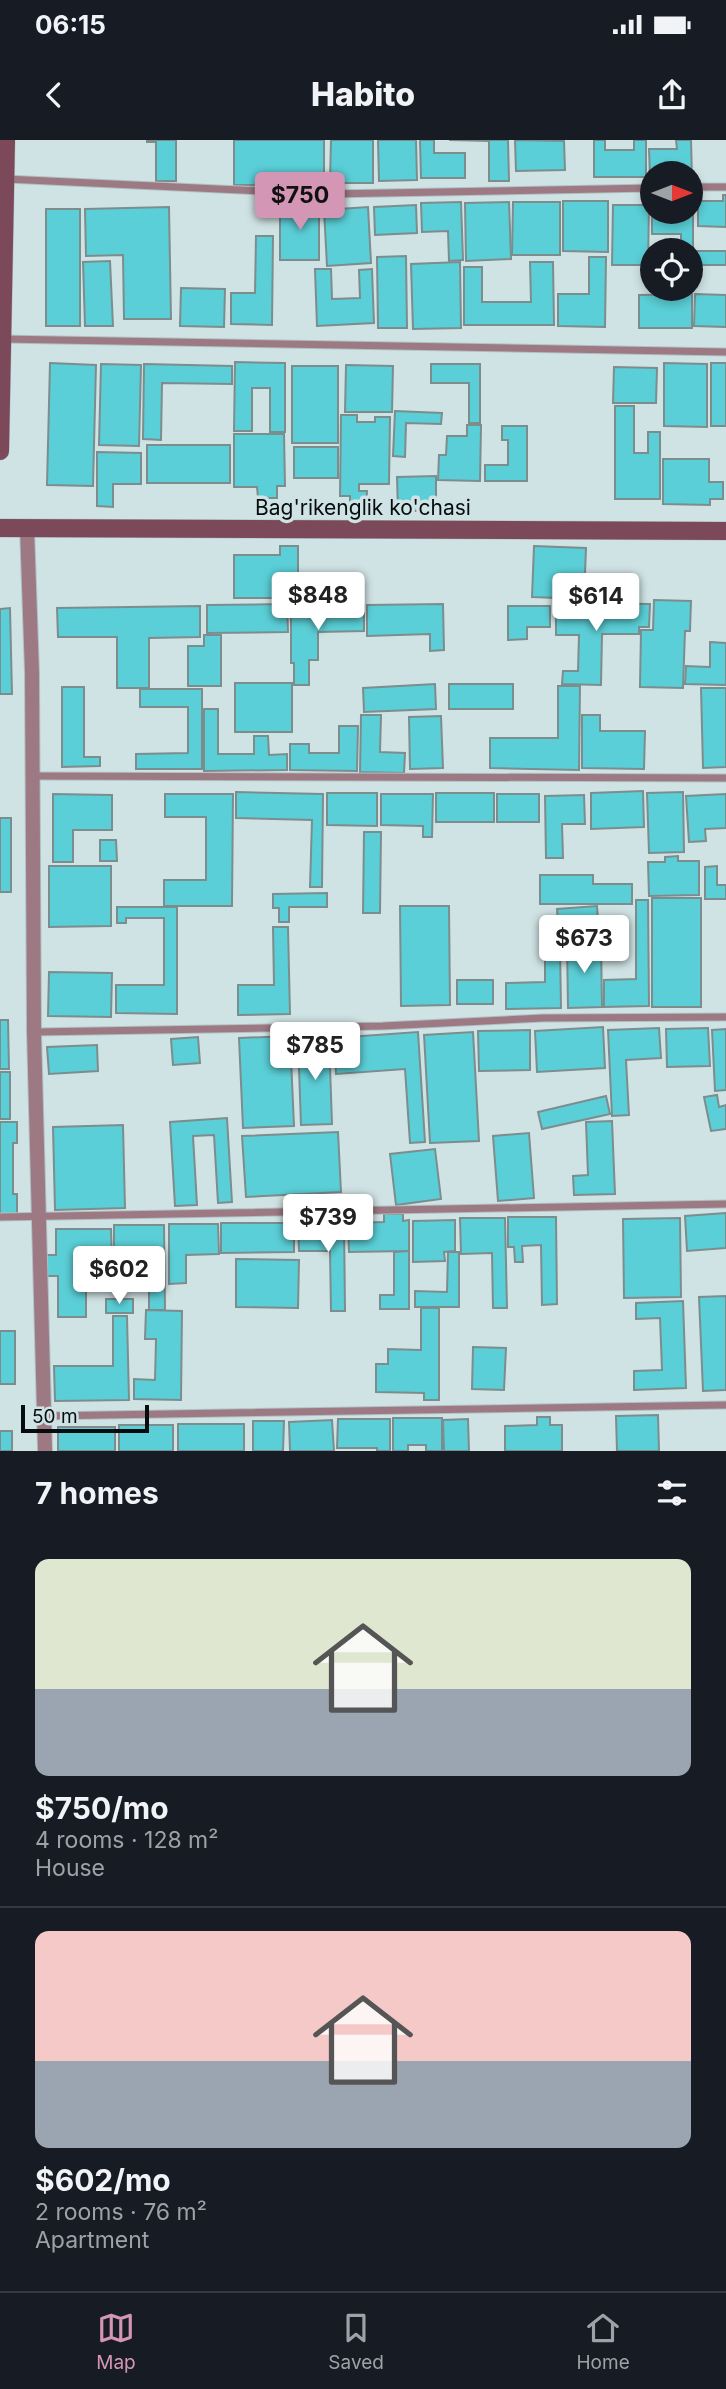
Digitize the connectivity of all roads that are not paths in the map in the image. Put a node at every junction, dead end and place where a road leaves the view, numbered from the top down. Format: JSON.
{"nodes":[{"id":1,"x":6,"y":140,"type":"edge"},
{"id":2,"x":5,"y":179,"type":"junction"},
{"id":3,"x":704,"y":187,"type":"edge"},
{"id":4,"x":726,"y":187,"type":"edge"},
{"id":5,"x":640,"y":188,"type":"edge"},
{"id":6,"x":2,"y":339,"type":"junction"},
{"id":7,"x":726,"y":352,"type":"edge"},
{"id":8,"x":0,"y":451,"type":"edge"},
{"id":9,"x":0,"y":528,"type":"edge"},
{"id":10,"x":27,"y":528,"type":"junction"},
{"id":11,"x":726,"y":531,"type":"edge"},
{"id":12,"x":32,"y":776,"type":"junction"},
{"id":13,"x":726,"y":778,"type":"edge"},
{"id":14,"x":726,"y":1017,"type":"edge"},
{"id":15,"x":34,"y":1031,"type":"junction"},
{"id":16,"x":726,"y":1204,"type":"edge"},
{"id":17,"x":38,"y":1216,"type":"junction"},
{"id":18,"x":0,"y":1217,"type":"edge"},
{"id":19,"x":726,"y":1405,"type":"edge"},
{"id":20,"x":44,"y":1416,"type":"junction"},
{"id":21,"x":45,"y":1451,"type":"edge"}],
"edges":[{"from":1,"to":2,"type":"main road"},
{"from":2,"to":5,"type":"lane"},
{"from":2,"to":6,"type":"main road"},
{"from":3,"to":4,"type":"lane"},
{"from":6,"to":7,"type":"lane"},
{"from":6,"to":8,"type":"main road"},
{"from":9,"to":10,"type":"main road","name":"Bag'rikenglik ko'chasi"},
{"from":10,"to":11,"type":"main road","name":"Bag'rikenglik ko'chasi"},
{"from":10,"to":12,"type":"street"},
{"from":12,"to":13,"type":"lane"},
{"from":12,"to":15,"type":"street"},
{"from":14,"to":15,"type":"lane"},
{"from":15,"to":17,"type":"street"},
{"from":16,"to":17,"type":"lane"},
{"from":17,"to":18,"type":"lane"},
{"from":17,"to":20,"type":"street"},
{"from":19,"to":20,"type":"lane"},
{"from":20,"to":21,"type":"street"}]}
